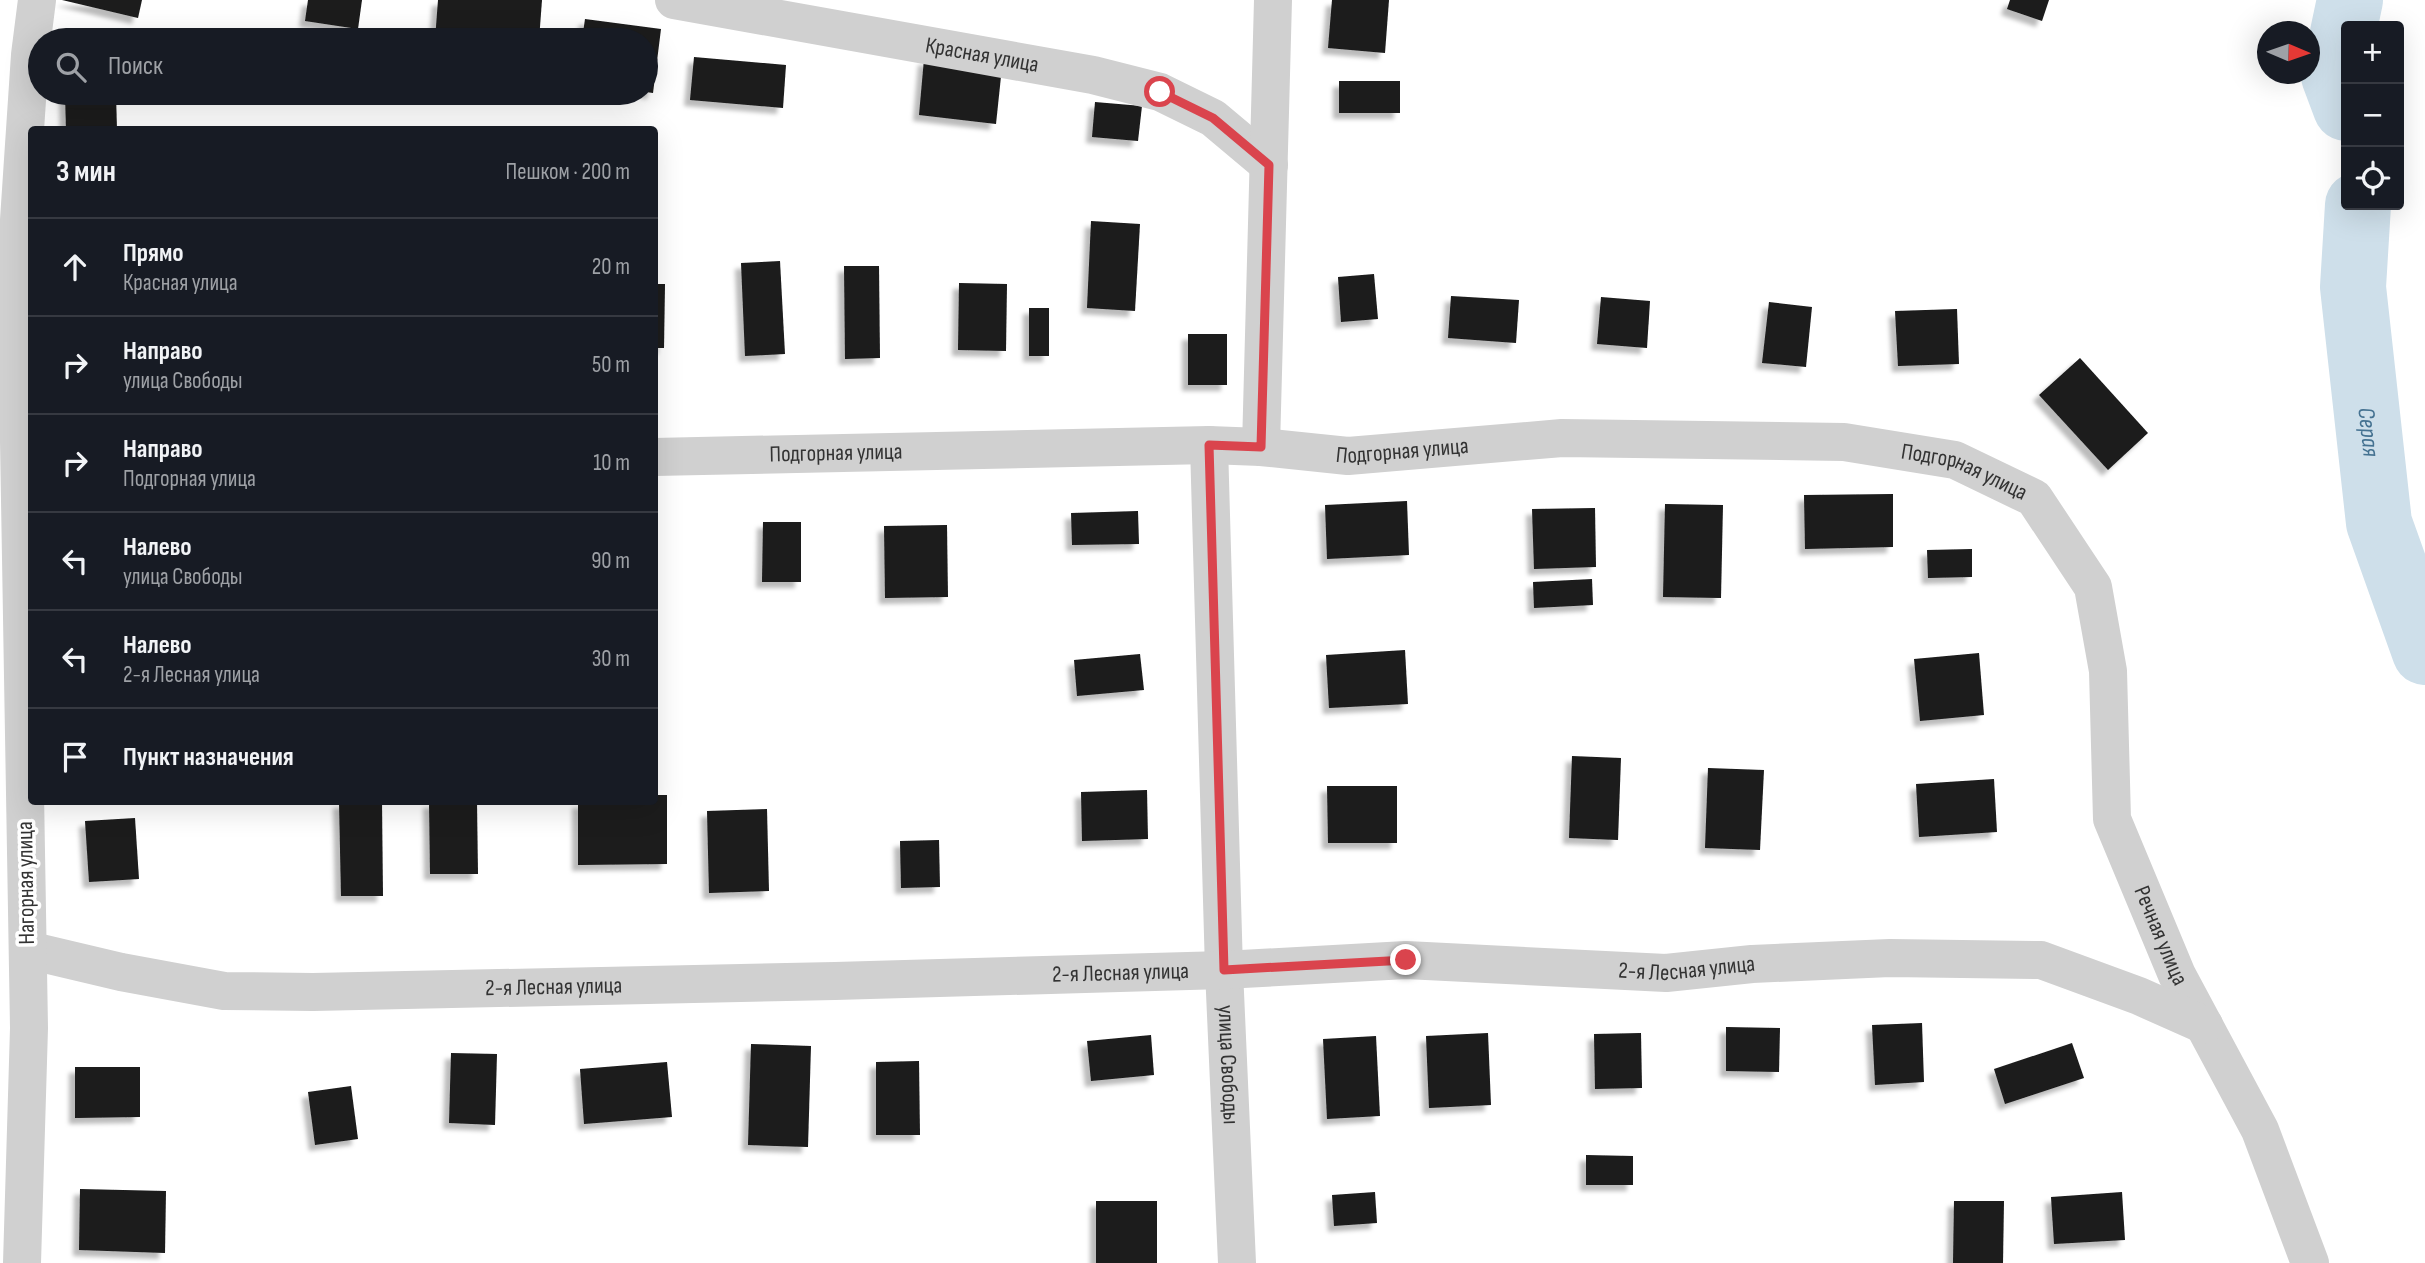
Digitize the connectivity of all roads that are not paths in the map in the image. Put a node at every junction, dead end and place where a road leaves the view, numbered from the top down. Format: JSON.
{"nodes":[{"id":1,"x":37,"y":0,"type":"edge"},
{"id":2,"x":674,"y":0,"type":"edge"},
{"id":3,"x":1273,"y":0,"type":"edge"},
{"id":4,"x":33,"y":28,"type":"edge"},
{"id":5,"x":28,"y":85,"type":"edge"},
{"id":6,"x":1269,"y":165,"type":"junction"},
{"id":7,"x":1209,"y":445,"type":"junction"},
{"id":8,"x":1261,"y":447,"type":"junction"},
{"id":9,"x":658,"y":457,"type":"edge"},
{"id":10,"x":25,"y":462,"type":"edge"},
{"id":11,"x":2093,"y":587,"type":"joint"},
{"id":12,"x":28,"y":950,"type":"junction"},
{"id":13,"x":1224,"y":970,"type":"junction"},
{"id":14,"x":2204,"y":1025,"type":"junction"},
{"id":15,"x":22,"y":1263,"type":"edge"},
{"id":16,"x":1237,"y":1263,"type":"edge"},
{"id":17,"x":2310,"y":1263,"type":"edge"}],
"edges":[{"from":1,"to":4,"type":"street","name":"Нагорная улица"},
{"from":2,"to":6,"type":"street","name":"Красная улица"},
{"from":3,"to":6,"type":"street"},
{"from":5,"to":10,"type":"street","name":"Нагорная улица"},
{"from":6,"to":8,"type":"street"},
{"from":7,"to":8,"type":"street","name":"Подгорная улица"},
{"from":7,"to":9,"type":"street","name":"Подгорная улица"},
{"from":7,"to":13,"type":"street","name":"улица Свободы"},
{"from":8,"to":11,"type":"street","name":"Подгорная улица"},
{"from":10,"to":12,"type":"street","name":"Нагорная улица"},
{"from":11,"to":14,"type":"street","name":"Речная улица"},
{"from":12,"to":13,"type":"street","name":"2-я Лесная улица"},
{"from":12,"to":15,"type":"street","name":"Нагорная улица"},
{"from":13,"to":14,"type":"street","name":"2-я Лесная улица"},
{"from":13,"to":16,"type":"street","name":"улица Свободы"},
{"from":14,"to":17,"type":"street","name":"Речная улица"}]}
